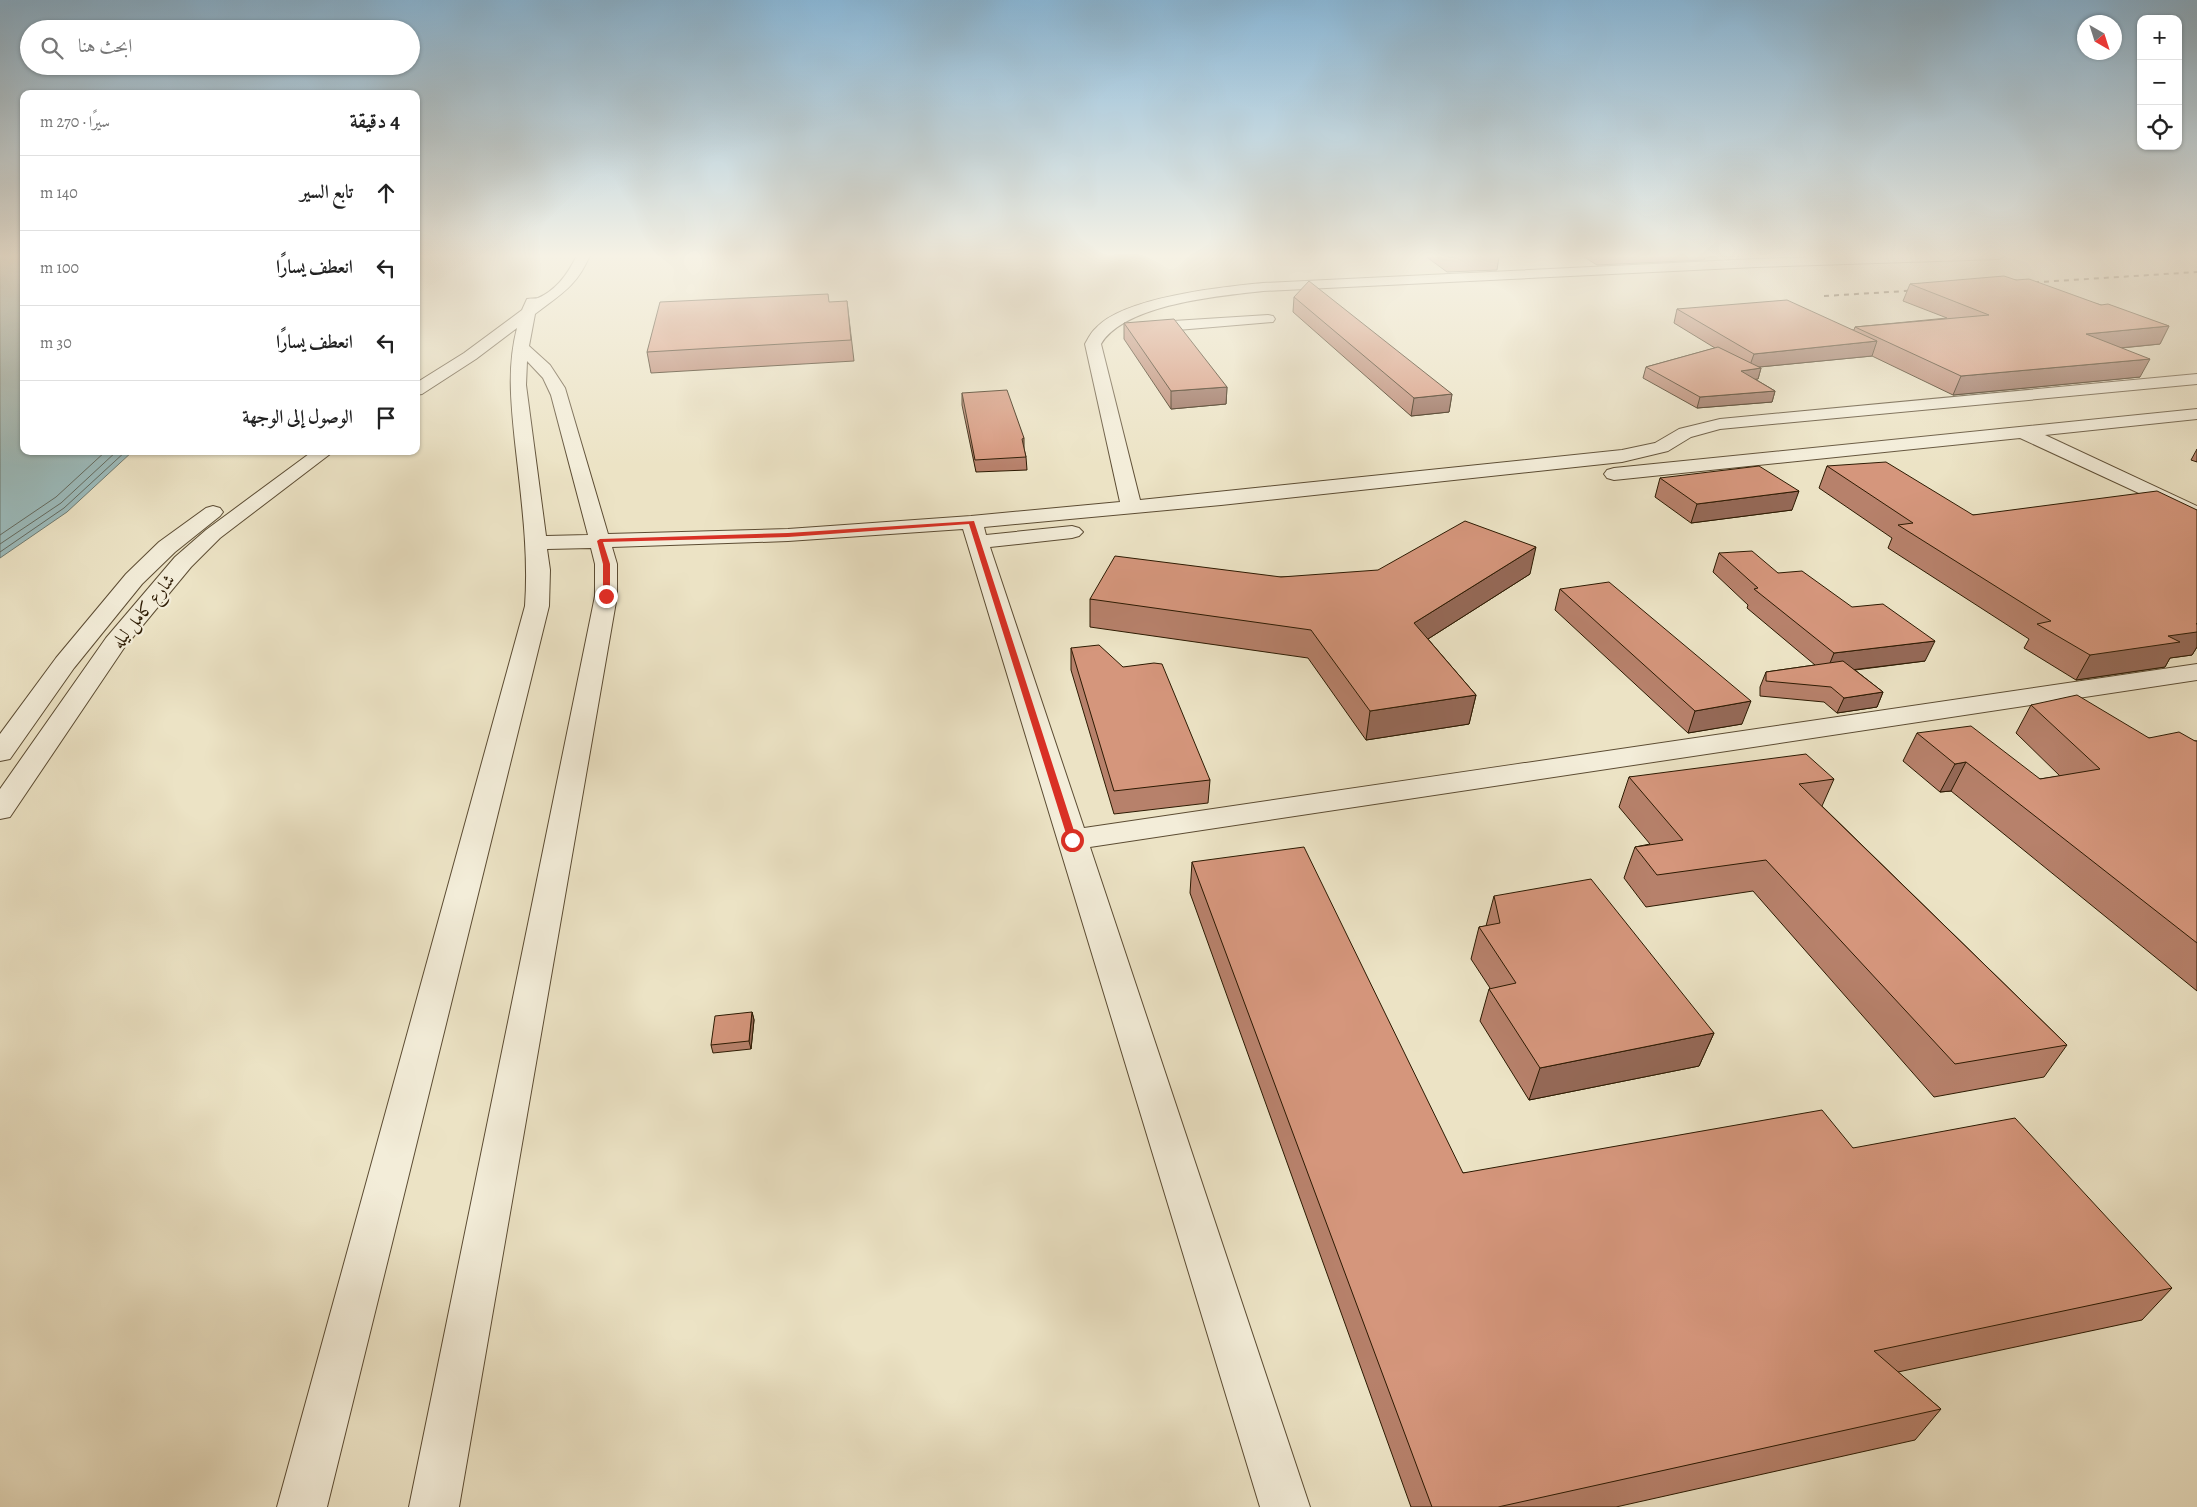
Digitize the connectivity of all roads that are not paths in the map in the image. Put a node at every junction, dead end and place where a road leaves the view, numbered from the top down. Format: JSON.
{"nodes":[{"id":1,"x":501,"y":325,"type":"edge"},
{"id":2,"x":508,"y":325,"type":"edge"},
{"id":3,"x":526,"y":325,"type":"edge"},
{"id":4,"x":1108,"y":325,"type":"edge"},
{"id":5,"x":1179,"y":325,"type":"edge"},
{"id":6,"x":1101,"y":330,"type":"junction"},
{"id":7,"x":521,"y":348,"type":"junction"},
{"id":8,"x":420,"y":373,"type":"edge"},
{"id":9,"x":2197,"y":379,"type":"edge"},
{"id":10,"x":420,"y":387,"type":"edge"},
{"id":11,"x":2197,"y":414,"type":"edge"},
{"id":12,"x":2021,"y":431,"type":"junction"},
{"id":13,"x":292,"y":455,"type":"edge"},
{"id":14,"x":321,"y":455,"type":"edge"},
{"id":15,"x":1130,"y":508,"type":"junction"},
{"id":16,"x":2197,"y":514,"type":"edge"},
{"id":17,"x":1107,"y":528,"type":"dead end"},
{"id":18,"x":1087,"y":530,"type":"dead end"},
{"id":19,"x":974,"y":532,"type":"junction"},
{"id":20,"x":600,"y":541,"type":"junction"},
{"id":21,"x":537,"y":543,"type":"junction"},
{"id":22,"x":2197,"y":672,"type":"edge"},
{"id":23,"x":0,"y":753,"type":"edge"},
{"id":24,"x":0,"y":810,"type":"edge"},
{"id":25,"x":1072,"y":840,"type":"junction"},
{"id":26,"x":302,"y":1507,"type":"edge"},
{"id":27,"x":434,"y":1507,"type":"edge"},
{"id":28,"x":1285,"y":1507,"type":"edge"}],
"edges":[{"from":1,"to":8,"type":"street"},
{"from":2,"to":10,"type":"street"},
{"from":3,"to":7,"type":"street"},
{"from":4,"to":6,"type":"street"},
{"from":5,"to":6,"type":"street"},
{"from":6,"to":15,"type":"street"},
{"from":7,"to":20,"type":"street"},
{"from":7,"to":21,"type":"street"},
{"from":9,"to":15,"type":"street"},
{"from":11,"to":12,"type":"street"},
{"from":12,"to":16,"type":"street"},
{"from":12,"to":17,"type":"street"},
{"from":13,"to":23,"type":"street","name":"شارع كامل ليله"},
{"from":14,"to":24,"type":"street","name":"شارع كامل ليله"},
{"from":15,"to":19,"type":"street"},
{"from":18,"to":19,"type":"street"},
{"from":19,"to":20,"type":"street"},
{"from":19,"to":25,"type":"street"},
{"from":20,"to":21,"type":"street"},
{"from":20,"to":27,"type":"street"},
{"from":21,"to":26,"type":"street"},
{"from":22,"to":25,"type":"street"},
{"from":25,"to":28,"type":"street"}]}
